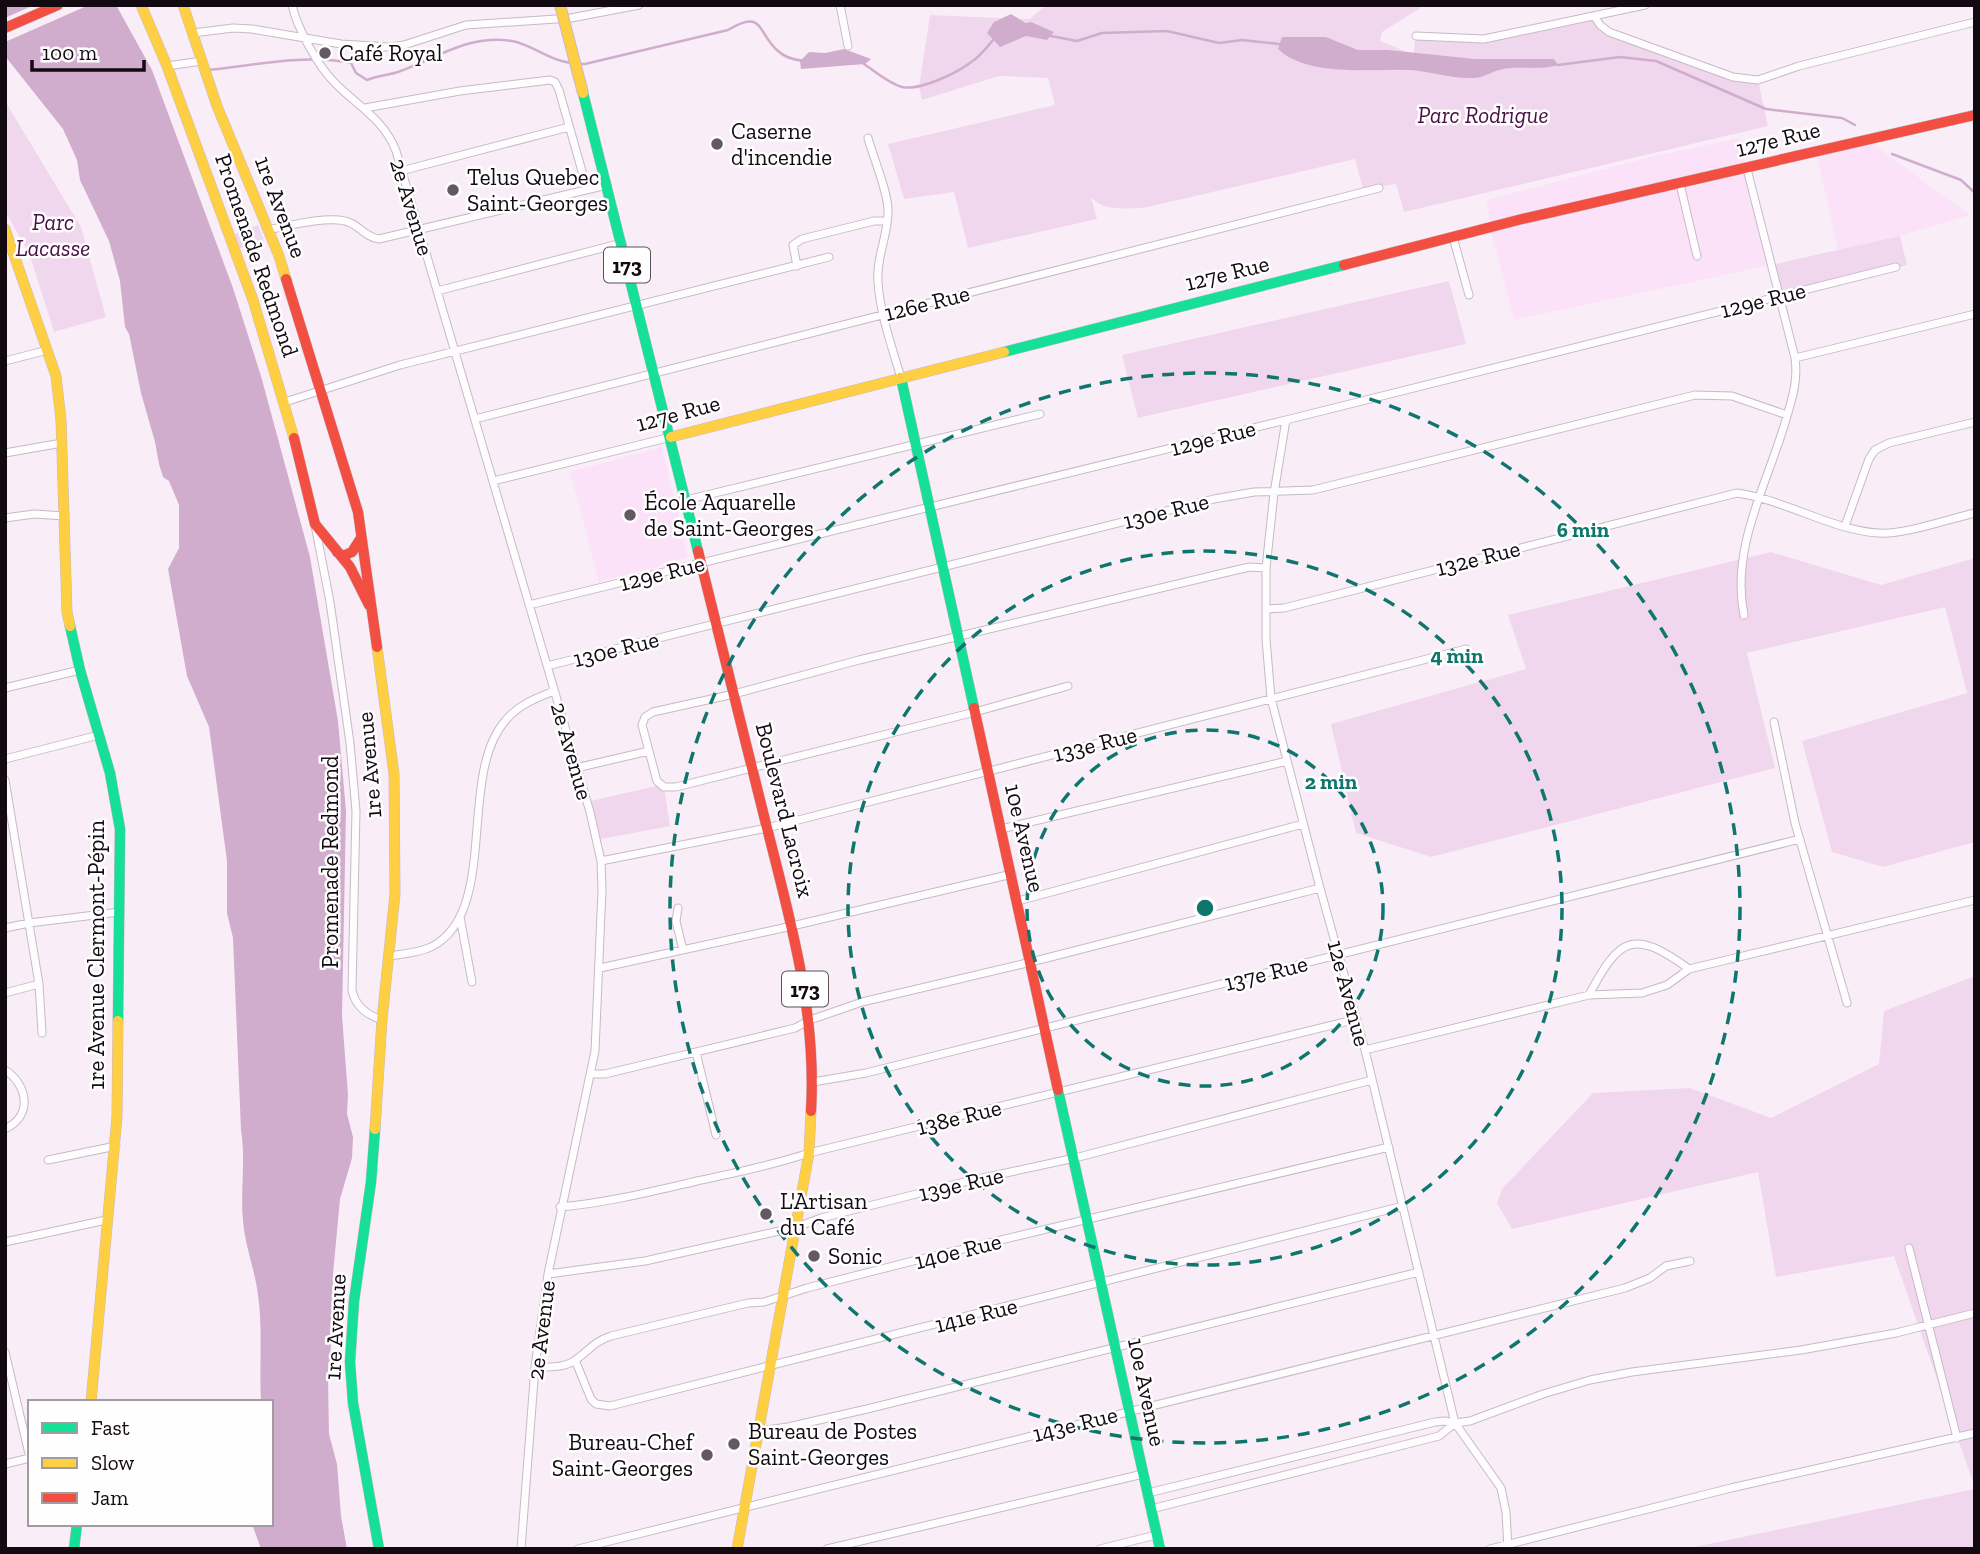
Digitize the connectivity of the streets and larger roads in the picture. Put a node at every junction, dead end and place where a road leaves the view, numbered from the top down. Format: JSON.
{"nodes":[{"id":1,"x":58,"y":5,"type":"edge"},
{"id":2,"x":141,"y":5,"type":"edge"},
{"id":3,"x":183,"y":5,"type":"edge"},
{"id":4,"x":292,"y":5,"type":"edge"},
{"id":5,"x":560,"y":5,"type":"edge"},
{"id":6,"x":639,"y":5,"type":"edge"},
{"id":7,"x":840,"y":5,"type":"edge"},
{"id":8,"x":1645,"y":5,"type":"edge"},
{"id":9,"x":1595,"y":17,"type":"junction"},
{"id":10,"x":1975,"y":22,"type":"edge"},
{"id":11,"x":5,"y":28,"type":"edge"},
{"id":12,"x":193,"y":33,"type":"junction"},
{"id":13,"x":1416,"y":36,"type":"dead end"},
{"id":14,"x":307,"y":38,"type":"junction"},
{"id":15,"x":848,"y":46,"type":"dead end"},
{"id":16,"x":202,"y":61,"type":"junction"},
{"id":17,"x":167,"y":65,"type":"junction"},
{"id":18,"x":365,"y":108,"type":"junction"},
{"id":19,"x":1975,"y":114,"type":"edge"},
{"id":20,"x":569,"y":127,"type":"junction"},
{"id":21,"x":868,"y":138,"type":"dead end"},
{"id":22,"x":1747,"y":169,"type":"junction"},
{"id":23,"x":401,"y":171,"type":"junction"},
{"id":24,"x":1680,"y":184,"type":"junction"},
{"id":25,"x":607,"y":185,"type":"junction"},
{"id":26,"x":1378,"y":188,"type":"dead end"},
{"id":27,"x":587,"y":189,"type":"junction"},
{"id":28,"x":887,"y":220,"type":"junction"},
{"id":29,"x":420,"y":228,"type":"junction"},
{"id":30,"x":267,"y":230,"type":"junction"},
{"id":31,"x":6,"y":236,"type":"edge"},
{"id":32,"x":1453,"y":237,"type":"junction"},
{"id":33,"x":622,"y":243,"type":"junction"},
{"id":34,"x":1697,"y":256,"type":"dead end"},
{"id":35,"x":829,"y":257,"type":"dead end"},
{"id":36,"x":797,"y":266,"type":"junction"},
{"id":37,"x":1896,"y":267,"type":"dead end"},
{"id":38,"x":437,"y":290,"type":"junction"},
{"id":39,"x":1469,"y":295,"type":"dead end"},
{"id":40,"x":1779,"y":296,"type":"junction"},
{"id":41,"x":638,"y":305,"type":"junction"},
{"id":42,"x":884,"y":314,"type":"junction"},
{"id":43,"x":1975,"y":314,"type":"edge"},
{"id":44,"x":48,"y":350,"type":"junction"},
{"id":45,"x":456,"y":352,"type":"junction"},
{"id":46,"x":1794,"y":358,"type":"junction"},
{"id":47,"x":5,"y":361,"type":"edge"},
{"id":48,"x":655,"y":373,"type":"junction"},
{"id":49,"x":901,"y":378,"type":"junction"},
{"id":50,"x":319,"y":390,"type":"junction"},
{"id":51,"x":285,"y":401,"type":"junction"},
{"id":52,"x":1041,"y":414,"type":"dead end"},
{"id":53,"x":1787,"y":415,"type":"junction"},
{"id":54,"x":475,"y":419,"type":"junction"},
{"id":55,"x":1286,"y":420,"type":"junction"},
{"id":56,"x":1975,"y":422,"type":"edge"},
{"id":57,"x":671,"y":438,"type":"junction"},
{"id":58,"x":62,"y":443,"type":"junction"},
{"id":59,"x":916,"y":444,"type":"junction"},
{"id":60,"x":5,"y":453,"type":"edge"},
{"id":61,"x":493,"y":481,"type":"junction"},
{"id":62,"x":1274,"y":493,"type":"junction"},
{"id":63,"x":1760,"y":498,"type":"junction"},
{"id":64,"x":686,"y":500,"type":"junction"},
{"id":65,"x":930,"y":507,"type":"junction"},
{"id":66,"x":1975,"y":513,"type":"edge"},
{"id":67,"x":65,"y":516,"type":"junction"},
{"id":68,"x":5,"y":518,"type":"edge"},
{"id":69,"x":315,"y":524,"type":"junction"},
{"id":70,"x":1845,"y":526,"type":"junction"},
{"id":71,"x":361,"y":537,"type":"junction"},
{"id":72,"x":336,"y":551,"type":"junction"},
{"id":73,"x":702,"y":563,"type":"junction"},
{"id":74,"x":943,"y":568,"type":"junction"},
{"id":75,"x":1266,"y":568,"type":"junction"},
{"id":76,"x":529,"y":605,"type":"junction"},
{"id":77,"x":1266,"y":609,"type":"junction"},
{"id":78,"x":1744,"y":615,"type":"dead end"},
{"id":79,"x":374,"y":618,"type":"junction"},
{"id":80,"x":717,"y":624,"type":"junction"},
{"id":81,"x":957,"y":636,"type":"junction"},
{"id":82,"x":1466,"y":649,"type":"dead end"},
{"id":83,"x":547,"y":666,"type":"junction"},
{"id":84,"x":80,"y":670,"type":"junction"},
{"id":85,"x":1068,"y":686,"type":"dead end"},
{"id":86,"x":5,"y":688,"type":"edge"},
{"id":87,"x":555,"y":691,"type":"junction"},
{"id":88,"x":734,"y":694,"type":"junction"},
{"id":89,"x":1271,"y":698,"type":"junction"},
{"id":90,"x":975,"y":712,"type":"junction"},
{"id":91,"x":1774,"y":722,"type":"dead end"},
{"id":92,"x":99,"y":735,"type":"junction"},
{"id":93,"x":649,"y":751,"type":"junction"},
{"id":94,"x":5,"y":759,"type":"edge"},
{"id":95,"x":1287,"y":761,"type":"junction"},
{"id":96,"x":752,"y":767,"type":"junction"},
{"id":97,"x":576,"y":768,"type":"junction"},
{"id":98,"x":989,"y":771,"type":"junction"},
{"id":99,"x":5,"y":780,"type":"edge"},
{"id":100,"x":1303,"y":824,"type":"junction"},
{"id":101,"x":767,"y":828,"type":"junction"},
{"id":102,"x":1001,"y":829,"type":"junction"},
{"id":103,"x":1800,"y":839,"type":"junction"},
{"id":104,"x":601,"y":861,"type":"junction"},
{"id":105,"x":1012,"y":874,"type":"junction"},
{"id":106,"x":1320,"y":888,"type":"junction"},
{"id":107,"x":1975,"y":900,"type":"edge"},
{"id":108,"x":1017,"y":901,"type":"junction"},
{"id":109,"x":678,"y":908,"type":"dead end"},
{"id":110,"x":120,"y":912,"type":"junction"},
{"id":111,"x":460,"y":917,"type":"junction"},
{"id":112,"x":29,"y":923,"type":"junction"},
{"id":113,"x":792,"y":926,"type":"junction"},
{"id":114,"x":5,"y":928,"type":"edge"},
{"id":115,"x":1827,"y":935,"type":"junction"},
{"id":116,"x":683,"y":950,"type":"junction"},
{"id":117,"x":1339,"y":955,"type":"junction"},
{"id":118,"x":389,"y":956,"type":"junction"},
{"id":119,"x":1031,"y":962,"type":"junction"},
{"id":120,"x":600,"y":968,"type":"junction"},
{"id":121,"x":1689,"y":969,"type":"junction"},
{"id":122,"x":472,"y":982,"type":"dead end"},
{"id":123,"x":39,"y":984,"type":"junction"},
{"id":124,"x":5,"y":992,"type":"edge"},
{"id":125,"x":1589,"y":995,"type":"junction"},
{"id":126,"x":1847,"y":1003,"type":"dead end"},
{"id":127,"x":1357,"y":1019,"type":"junction"},
{"id":128,"x":382,"y":1020,"type":"junction"},
{"id":129,"x":810,"y":1020,"type":"junction"},
{"id":130,"x":1044,"y":1028,"type":"junction"},
{"id":131,"x":42,"y":1033,"type":"dead end"},
{"id":132,"x":1365,"y":1050,"type":"junction"},
{"id":133,"x":696,"y":1052,"type":"junction"},
{"id":134,"x":5,"y":1070,"type":"edge"},
{"id":135,"x":592,"y":1074,"type":"junction"},
{"id":136,"x":1372,"y":1080,"type":"junction"},
{"id":137,"x":813,"y":1082,"type":"junction"},
{"id":138,"x":1059,"y":1093,"type":"junction"},
{"id":139,"x":5,"y":1129,"type":"edge"},
{"id":140,"x":716,"y":1135,"type":"dead end"},
{"id":141,"x":116,"y":1146,"type":"junction"},
{"id":142,"x":1389,"y":1147,"type":"junction"},
{"id":143,"x":809,"y":1153,"type":"junction"},
{"id":144,"x":1075,"y":1158,"type":"junction"},
{"id":145,"x":48,"y":1160,"type":"dead end"},
{"id":146,"x":1403,"y":1206,"type":"junction"},
{"id":147,"x":560,"y":1207,"type":"junction"},
{"id":148,"x":1087,"y":1219,"type":"junction"},
{"id":149,"x":106,"y":1220,"type":"junction"},
{"id":150,"x":797,"y":1227,"type":"junction"},
{"id":151,"x":5,"y":1242,"type":"edge"},
{"id":152,"x":1909,"y":1248,"type":"dead end"},
{"id":153,"x":1690,"y":1261,"type":"dead end"},
{"id":154,"x":1419,"y":1272,"type":"junction"},
{"id":155,"x":548,"y":1274,"type":"junction"},
{"id":156,"x":1102,"y":1283,"type":"junction"},
{"id":157,"x":783,"y":1297,"type":"junction"},
{"id":158,"x":1975,"y":1313,"type":"edge"},
{"id":159,"x":1929,"y":1325,"type":"junction"},
{"id":160,"x":1433,"y":1336,"type":"junction"},
{"id":161,"x":1115,"y":1348,"type":"junction"},
{"id":162,"x":5,"y":1352,"type":"edge"},
{"id":163,"x":575,"y":1360,"type":"junction"},
{"id":164,"x":535,"y":1367,"type":"junction"},
{"id":165,"x":770,"y":1368,"type":"junction"},
{"id":166,"x":91,"y":1400,"type":"edge"},
{"id":167,"x":1129,"y":1410,"type":"junction"},
{"id":168,"x":1455,"y":1423,"type":"junction"},
{"id":169,"x":758,"y":1431,"type":"junction"},
{"id":170,"x":1975,"y":1433,"type":"edge"},
{"id":171,"x":1957,"y":1438,"type":"junction"},
{"id":172,"x":28,"y":1450,"type":"edge"},
{"id":173,"x":28,"y":1458,"type":"edge"},
{"id":174,"x":5,"y":1464,"type":"edge"},
{"id":175,"x":1143,"y":1474,"type":"junction"},
{"id":176,"x":1148,"y":1493,"type":"junction"},
{"id":177,"x":744,"y":1508,"type":"junction"},
{"id":178,"x":1151,"y":1509,"type":"junction"},
{"id":179,"x":77,"y":1526,"type":"edge"},
{"id":180,"x":1157,"y":1535,"type":"junction"},
{"id":181,"x":1508,"y":1546,"type":"edge"},
{"id":182,"x":74,"y":1549,"type":"edge"},
{"id":183,"x":379,"y":1549,"type":"edge"},
{"id":184,"x":521,"y":1549,"type":"edge"},
{"id":185,"x":578,"y":1549,"type":"edge"},
{"id":186,"x":737,"y":1549,"type":"edge"},
{"id":187,"x":827,"y":1549,"type":"edge"},
{"id":188,"x":1100,"y":1549,"type":"edge"},
{"id":189,"x":1160,"y":1549,"type":"edge"},
{"id":190,"x":1490,"y":1549,"type":"edge"}],
"edges":[{"from":1,"to":11,"type":"street"},
{"from":2,"to":17,"type":"street","name":"Promenade Redmond"},
{"from":3,"to":12,"type":"street","name":"1re Avenue"},
{"from":4,"to":14,"type":"street","name":"2e Avenue"},
{"from":5,"to":25,"type":"street","name":"Boulevard Lacroix","number":"173","bridge":true},
{"from":6,"to":14,"type":"street"},
{"from":7,"to":15,"type":"street"},
{"from":8,"to":9,"type":"street"},
{"from":9,"to":10,"type":"street"},
{"from":9,"to":13,"type":"street"},
{"from":12,"to":14,"type":"street"},
{"from":12,"to":16,"type":"street","name":"1re Avenue"},
{"from":14,"to":18,"type":"street","name":"2e Avenue"},
{"from":16,"to":17,"type":"street"},
{"from":16,"to":30,"type":"street","name":"1re Avenue"},
{"from":17,"to":51,"type":"street","name":"Promenade Redmond"},
{"from":18,"to":20,"type":"street"},
{"from":18,"to":23,"type":"street","name":"2e Avenue"},
{"from":19,"to":22,"type":"street","name":"127e Rue"},
{"from":20,"to":23,"type":"street"},
{"from":20,"to":27,"type":"street"},
{"from":21,"to":28,"type":"street","name":"10e Avenue"},
{"from":22,"to":24,"type":"street","name":"127e Rue"},
{"from":22,"to":40,"type":"street"},
{"from":23,"to":29,"type":"street","name":"2e Avenue"},
{"from":24,"to":32,"type":"street","name":"127e Rue"},
{"from":24,"to":34,"type":"street"},
{"from":25,"to":27,"type":"street"},
{"from":25,"to":33,"type":"street","name":"Boulevard Lacroix","number":"173"},
{"from":26,"to":42,"type":"street","name":"126e Rue"},
{"from":27,"to":29,"type":"street"},
{"from":28,"to":36,"type":"street"},
{"from":28,"to":42,"type":"street","name":"10e Avenue"},
{"from":29,"to":30,"type":"street"},
{"from":29,"to":38,"type":"street","name":"2e Avenue"},
{"from":30,"to":50,"type":"street","name":"1re Avenue"},
{"from":31,"to":44,"type":"street","name":"1re Avenue Clermont-Pépin"},
{"from":32,"to":39,"type":"street"},
{"from":32,"to":49,"type":"street","name":"127e Rue"},
{"from":33,"to":38,"type":"street"},
{"from":33,"to":41,"type":"street","name":"Boulevard Lacroix","number":"173"},
{"from":35,"to":36,"type":"street"},
{"from":36,"to":41,"type":"street"},
{"from":37,"to":40,"type":"street","name":"129e Rue"},
{"from":38,"to":45,"type":"street","name":"2e Avenue"},
{"from":40,"to":46,"type":"street"},
{"from":40,"to":55,"type":"street","name":"129e Rue"},
{"from":41,"to":45,"type":"street"},
{"from":41,"to":48,"type":"street","name":"Boulevard Lacroix","number":"173"},
{"from":42,"to":48,"type":"street","name":"126e Rue"},
{"from":42,"to":49,"type":"street","name":"10e Avenue"},
{"from":43,"to":46,"type":"street"},
{"from":44,"to":47,"type":"street"},
{"from":44,"to":58,"type":"street","name":"1re Avenue Clermont-Pépin"},
{"from":45,"to":50,"type":"street"},
{"from":45,"to":54,"type":"street","name":"2e Avenue"},
{"from":46,"to":53,"type":"street"},
{"from":48,"to":54,"type":"street","name":"126e Rue"},
{"from":48,"to":57,"type":"street","name":"Boulevard Lacroix","number":"173"},
{"from":49,"to":57,"type":"street","name":"127e Rue"},
{"from":49,"to":59,"type":"street","name":"10e Avenue"},
{"from":50,"to":51,"type":"street"},
{"from":50,"to":71,"type":"street","name":"1re Avenue"},
{"from":51,"to":69,"type":"street","name":"Promenade Redmond"},
{"from":52,"to":59,"type":"street"},
{"from":53,"to":62,"type":"street","name":"130e Rue"},
{"from":53,"to":63,"type":"street"},
{"from":54,"to":61,"type":"street","name":"2e Avenue"},
{"from":55,"to":62,"type":"street","name":"12e Avenue"},
{"from":55,"to":65,"type":"street","name":"129e Rue"},
{"from":56,"to":70,"type":"street"},
{"from":57,"to":61,"type":"street","name":"127e Rue"},
{"from":57,"to":64,"type":"street","name":"Boulevard Lacroix","number":"173"},
{"from":58,"to":60,"type":"street"},
{"from":58,"to":67,"type":"street","name":"1re Avenue Clermont-Pépin"},
{"from":59,"to":64,"type":"street"},
{"from":59,"to":65,"type":"street","name":"10e Avenue"},
{"from":61,"to":76,"type":"street","name":"2e Avenue"},
{"from":62,"to":74,"type":"street","name":"130e Rue"},
{"from":62,"to":75,"type":"street","name":"12e Avenue"},
{"from":63,"to":70,"type":"street","name":"132e Rue"},
{"from":63,"to":77,"type":"street","name":"132e Rue"},
{"from":63,"to":78,"type":"street"},
{"from":64,"to":73,"type":"street","name":"Boulevard Lacroix","number":"173"},
{"from":65,"to":73,"type":"street","name":"129e Rue"},
{"from":65,"to":74,"type":"street","name":"10e Avenue"},
{"from":66,"to":70,"type":"street","name":"132e Rue"},
{"from":67,"to":68,"type":"street"},
{"from":67,"to":84,"type":"street","name":"1re Avenue Clermont-Pépin"},
{"from":69,"to":72,"type":"street","name":"Promenade Redmond"},
{"from":69,"to":128,"type":"street","name":"Promenade Redmond"},
{"from":71,"to":72,"type":"street"},
{"from":71,"to":79,"type":"street","name":"1re Avenue"},
{"from":72,"to":79,"type":"street","name":"Promenade Redmond"},
{"from":73,"to":76,"type":"street","name":"129e Rue"},
{"from":73,"to":80,"type":"street","name":"Boulevard Lacroix","number":"173"},
{"from":74,"to":80,"type":"street","name":"130e Rue"},
{"from":74,"to":81,"type":"street","name":"10e Avenue"},
{"from":75,"to":77,"type":"street","name":"12e Avenue"},
{"from":75,"to":81,"type":"street"},
{"from":76,"to":83,"type":"street","name":"2e Avenue"},
{"from":77,"to":89,"type":"street","name":"12e Avenue"},
{"from":79,"to":118,"type":"street","name":"1re Avenue"},
{"from":80,"to":83,"type":"street","name":"130e Rue"},
{"from":80,"to":88,"type":"street","name":"Boulevard Lacroix","number":"173"},
{"from":81,"to":88,"type":"street"},
{"from":81,"to":90,"type":"street","name":"10e Avenue"},
{"from":82,"to":89,"type":"street","name":"133e Rue"},
{"from":83,"to":87,"type":"street","name":"2e Avenue"},
{"from":84,"to":86,"type":"street"},
{"from":84,"to":92,"type":"street","name":"1re Avenue Clermont-Pépin"},
{"from":85,"to":90,"type":"street"},
{"from":87,"to":97,"type":"street","name":"2e Avenue"},
{"from":87,"to":111,"type":"street","name":"130e Rue"},
{"from":88,"to":93,"type":"street"},
{"from":88,"to":96,"type":"street","name":"Boulevard Lacroix","number":"173"},
{"from":89,"to":95,"type":"street","name":"12e Avenue"},
{"from":89,"to":98,"type":"street","name":"133e Rue"},
{"from":90,"to":96,"type":"street"},
{"from":90,"to":98,"type":"street","name":"10e Avenue"},
{"from":91,"to":103,"type":"street"},
{"from":92,"to":94,"type":"street"},
{"from":92,"to":110,"type":"street","name":"1re Avenue Clermont-Pépin"},
{"from":93,"to":96,"type":"street"},
{"from":93,"to":97,"type":"street"},
{"from":95,"to":100,"type":"street","name":"12e Avenue"},
{"from":95,"to":102,"type":"street"},
{"from":96,"to":101,"type":"street","name":"Boulevard Lacroix","number":"173"},
{"from":97,"to":104,"type":"street","name":"2e Avenue"},
{"from":98,"to":101,"type":"street","name":"133e Rue"},
{"from":98,"to":102,"type":"street","name":"10e Avenue"},
{"from":99,"to":112,"type":"street"},
{"from":100,"to":106,"type":"street","name":"12e Avenue"},
{"from":100,"to":108,"type":"street"},
{"from":101,"to":104,"type":"street","name":"133e Rue"},
{"from":101,"to":113,"type":"street","name":"Boulevard Lacroix","number":"173"},
{"from":102,"to":105,"type":"street","name":"10e Avenue"},
{"from":103,"to":115,"type":"street"},
{"from":103,"to":117,"type":"street","name":"137e Rue"},
{"from":104,"to":120,"type":"street","name":"2e Avenue"},
{"from":105,"to":108,"type":"street","name":"10e Avenue"},
{"from":105,"to":113,"type":"street"},
{"from":106,"to":117,"type":"street","name":"12e Avenue"},
{"from":106,"to":119,"type":"street"},
{"from":107,"to":115,"type":"street"},
{"from":108,"to":119,"type":"street","name":"10e Avenue"},
{"from":109,"to":116,"type":"street"},
{"from":110,"to":112,"type":"street"},
{"from":110,"to":141,"type":"street","name":"1re Avenue Clermont-Pépin"},
{"from":111,"to":118,"type":"street","name":"130e Rue"},
{"from":111,"to":122,"type":"street","name":"130e Rue"},
{"from":112,"to":114,"type":"street"},
{"from":112,"to":123,"type":"street"},
{"from":113,"to":116,"type":"street"},
{"from":113,"to":129,"type":"street","name":"Boulevard Lacroix","number":"173"},
{"from":115,"to":121,"type":"street"},
{"from":115,"to":126,"type":"street"},
{"from":116,"to":120,"type":"street"},
{"from":117,"to":127,"type":"street","name":"12e Avenue"},
{"from":117,"to":130,"type":"street","name":"137e Rue"},
{"from":118,"to":128,"type":"street","name":"1re Avenue"},
{"from":119,"to":129,"type":"street"},
{"from":119,"to":130,"type":"street","name":"10e Avenue"},
{"from":120,"to":135,"type":"street","name":"2e Avenue"},
{"from":121,"to":125,"type":"street"},
{"from":121,"to":125,"type":"street"},
{"from":123,"to":124,"type":"street"},
{"from":123,"to":131,"type":"street"},
{"from":125,"to":132,"type":"street"},
{"from":127,"to":132,"type":"street","name":"12e Avenue"},
{"from":127,"to":138,"type":"street","name":"138e Rue"},
{"from":128,"to":183,"type":"street","name":"1re Avenue"},
{"from":129,"to":133,"type":"street"},
{"from":129,"to":137,"type":"street","name":"Boulevard Lacroix","number":"173"},
{"from":130,"to":137,"type":"street","name":"137e Rue"},
{"from":130,"to":138,"type":"street","name":"10e Avenue"},
{"from":132,"to":136,"type":"street","name":"12e Avenue"},
{"from":133,"to":135,"type":"street"},
{"from":133,"to":140,"type":"street"},
{"from":134,"to":139,"type":"street"},
{"from":135,"to":147,"type":"street","name":"2e Avenue"},
{"from":136,"to":142,"type":"street","name":"12e Avenue"},
{"from":136,"to":144,"type":"street","name":"139e Rue"},
{"from":137,"to":143,"type":"street","name":"Boulevard Lacroix","number":"173"},
{"from":138,"to":143,"type":"street","name":"138e Rue"},
{"from":138,"to":144,"type":"street","name":"10e Avenue"},
{"from":141,"to":145,"type":"street"},
{"from":141,"to":149,"type":"street","name":"1re Avenue Clermont-Pépin"},
{"from":142,"to":146,"type":"street","name":"12e Avenue"},
{"from":142,"to":148,"type":"street","name":"140e Rue"},
{"from":143,"to":147,"type":"street","name":"138e Rue"},
{"from":143,"to":150,"type":"street","name":"Boulevard Lacroix","number":"173"},
{"from":144,"to":148,"type":"street","name":"10e Avenue"},
{"from":144,"to":150,"type":"street","name":"139e Rue"},
{"from":146,"to":154,"type":"street","name":"12e Avenue"},
{"from":146,"to":156,"type":"street","name":"141e Rue"},
{"from":147,"to":155,"type":"street","name":"2e Avenue"},
{"from":148,"to":156,"type":"street","name":"10e Avenue"},
{"from":148,"to":157,"type":"street","name":"140e Rue"},
{"from":149,"to":151,"type":"street"},
{"from":149,"to":166,"type":"street","name":"1re Avenue Clermont-Pépin"},
{"from":150,"to":155,"type":"street","name":"139e Rue"},
{"from":150,"to":157,"type":"street","name":"Boulevard Lacroix","number":"173"},
{"from":152,"to":159,"type":"street"},
{"from":153,"to":160,"type":"street","name":"143e Rue"},
{"from":154,"to":160,"type":"street","name":"12e Avenue"},
{"from":154,"to":161,"type":"street"},
{"from":155,"to":164,"type":"street","name":"2e Avenue"},
{"from":156,"to":161,"type":"street","name":"10e Avenue"},
{"from":156,"to":165,"type":"street","name":"141e Rue"},
{"from":157,"to":163,"type":"street","name":"140e Rue"},
{"from":157,"to":165,"type":"street","name":"Boulevard Lacroix","number":"173"},
{"from":158,"to":159,"type":"street"},
{"from":159,"to":168,"type":"street"},
{"from":159,"to":171,"type":"street"},
{"from":160,"to":167,"type":"street","name":"143e Rue"},
{"from":160,"to":168,"type":"street","name":"12e Avenue"},
{"from":161,"to":167,"type":"street","name":"10e Avenue"},
{"from":161,"to":169,"type":"street"},
{"from":162,"to":172,"type":"street"},
{"from":163,"to":164,"type":"street","name":"140e Rue"},
{"from":163,"to":165,"type":"street","name":"141e Rue"},
{"from":164,"to":184,"type":"street","name":"2e Avenue"},
{"from":165,"to":169,"type":"street","name":"Boulevard Lacroix","number":"173"},
{"from":167,"to":175,"type":"street","name":"10e Avenue"},
{"from":167,"to":177,"type":"street","name":"143e Rue"},
{"from":168,"to":176,"type":"street"},
{"from":168,"to":178,"type":"street"},
{"from":168,"to":181,"type":"street","name":"12e Avenue"},
{"from":169,"to":177,"type":"street","name":"Boulevard Lacroix","number":"173"},
{"from":170,"to":171,"type":"street"},
{"from":171,"to":181,"type":"street"},
{"from":173,"to":174,"type":"street"},
{"from":175,"to":176,"type":"street","name":"10e Avenue"},
{"from":175,"to":187,"type":"street"},
{"from":176,"to":178,"type":"street","name":"10e Avenue"},
{"from":177,"to":185,"type":"street","name":"143e Rue"},
{"from":177,"to":186,"type":"street","name":"Boulevard Lacroix","number":"173"},
{"from":178,"to":180,"type":"street","name":"10e Avenue"},
{"from":179,"to":182,"type":"street"},
{"from":180,"to":188,"type":"street"},
{"from":180,"to":189,"type":"street","name":"10e Avenue"},
{"from":181,"to":190,"type":"street"}]}
